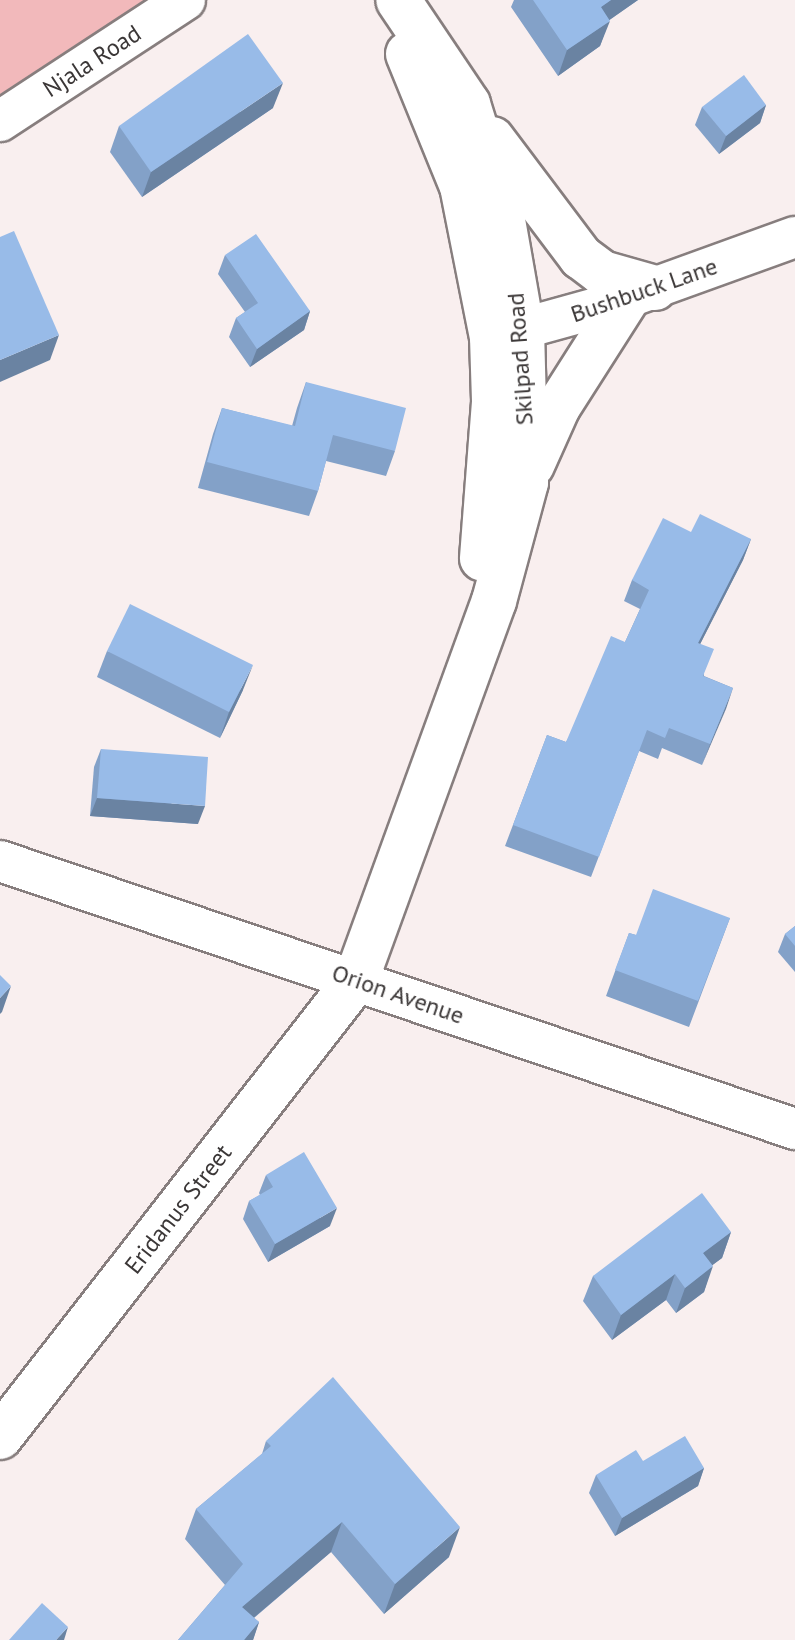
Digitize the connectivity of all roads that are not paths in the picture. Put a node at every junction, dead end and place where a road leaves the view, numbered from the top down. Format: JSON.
{"nodes":[{"id":1,"x":185,"y":0,"type":"edge"},
{"id":2,"x":377,"y":0,"type":"edge"},
{"id":3,"x":398,"y":0,"type":"edge"},
{"id":4,"x":468,"y":104,"type":"junction"},
{"id":5,"x":0,"y":121,"type":"edge"},
{"id":6,"x":795,"y":237,"type":"edge"},
{"id":7,"x":642,"y":292,"type":"junction"},
{"id":8,"x":507,"y":333,"type":"junction"},
{"id":9,"x":526,"y":482,"type":"junction"},
{"id":10,"x":461,"y":687,"type":"junction"},
{"id":11,"x":0,"y":861,"type":"edge"},
{"id":12,"x":356,"y":980,"type":"junction"},
{"id":13,"x":795,"y":1129,"type":"edge"},
{"id":14,"x":0,"y":1437,"type":"edge"}],
"edges":[{"from":1,"to":5,"type":"street","name":"Njala Road"},
{"from":2,"to":8,"type":"street","name":"Skilpad Road"},
{"from":3,"to":4,"type":"street","name":"Skilpad Road"},
{"from":4,"to":7,"type":"street"},
{"from":4,"to":8,"type":"street","name":"Skilpad Road"},
{"from":6,"to":7,"type":"street","name":"Bushbuck Lane"},
{"from":7,"to":8,"type":"street","name":"Bushbuck Lane"},
{"from":7,"to":9,"type":"street"},
{"from":8,"to":9,"type":"street","name":"Skilpad Road"},
{"from":8,"to":10,"type":"street","name":"Skilpad Road"},
{"from":9,"to":10,"type":"street","name":"Skilpad Road"},
{"from":10,"to":12,"type":"street","name":"Skilpad Road"},
{"from":11,"to":12,"type":"street","name":"Orion Avenue"},
{"from":12,"to":13,"type":"street","name":"Orion Avenue"},
{"from":12,"to":14,"type":"street","name":"Eridanus Street"}]}
